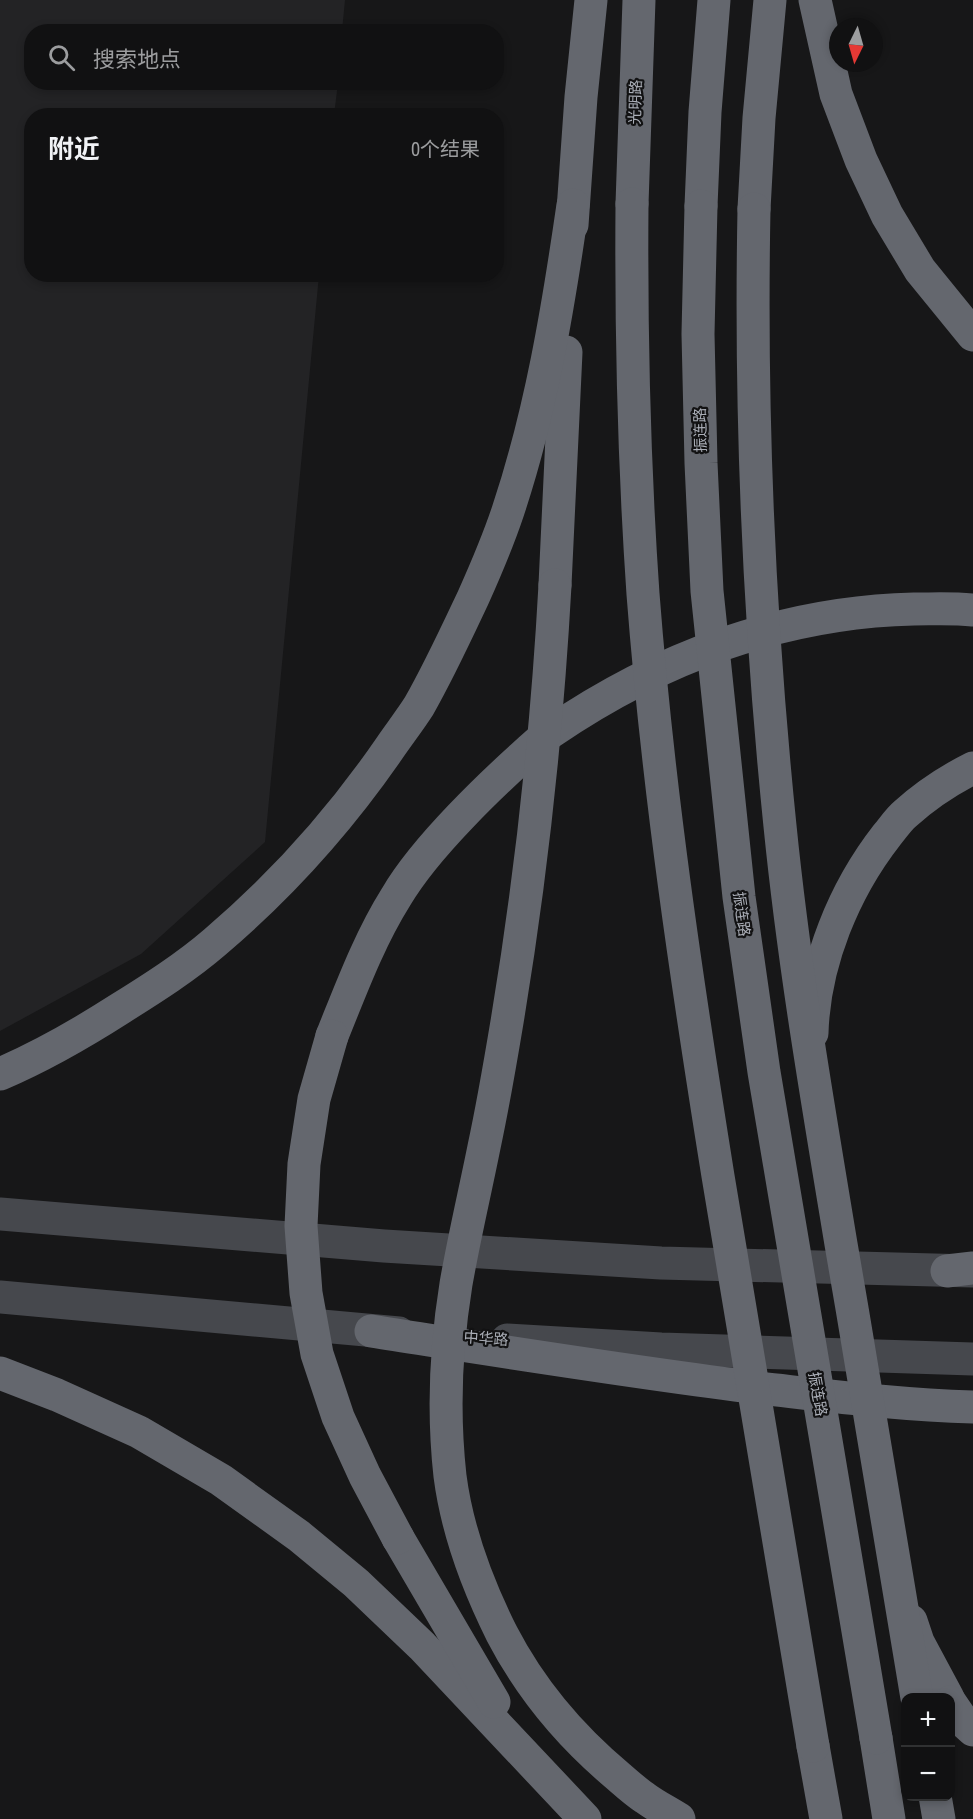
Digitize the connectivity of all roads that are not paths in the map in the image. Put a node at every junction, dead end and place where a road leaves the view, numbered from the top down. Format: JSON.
{"nodes":[{"id":1,"x":591,"y":0,"type":"edge"},
{"id":2,"x":639,"y":0,"type":"edge"},
{"id":3,"x":714,"y":0,"type":"edge"},
{"id":4,"x":770,"y":0,"type":"edge"},
{"id":5,"x":815,"y":0,"type":"edge"},
{"id":6,"x":573,"y":205,"type":"junction"},
{"id":7,"x":973,"y":335,"type":"edge"},
{"id":8,"x":973,"y":610,"type":"edge"},
{"id":9,"x":973,"y":768,"type":"edge"},
{"id":10,"x":811,"y":1063,"type":"junction"},
{"id":11,"x":0,"y":1074,"type":"edge"},
{"id":12,"x":0,"y":1214,"type":"edge"},
{"id":13,"x":964,"y":1270,"type":"edge"},
{"id":14,"x":0,"y":1297,"type":"edge"},
{"id":15,"x":371,"y":1331,"type":"junction"},
{"id":16,"x":973,"y":1359,"type":"edge"},
{"id":17,"x":0,"y":1373,"type":"edge"},
{"id":18,"x":973,"y":1407,"type":"edge"},
{"id":19,"x":898,"y":1585,"type":"junction"},
{"id":20,"x":916,"y":1693,"type":"edge"},
{"id":21,"x":959,"y":1713,"type":"edge"},
{"id":22,"x":562,"y":1795,"type":"junction"},
{"id":23,"x":936,"y":1801,"type":"edge"},
{"id":24,"x":585,"y":1819,"type":"edge"},
{"id":25,"x":679,"y":1819,"type":"edge"},
{"id":26,"x":826,"y":1819,"type":"edge"},
{"id":27,"x":889,"y":1819,"type":"edge"},
{"id":28,"x":939,"y":1819,"type":"edge"}],
"edges":[{"from":1,"to":6,"type":"highway"},
{"from":2,"to":26,"type":"highway","name":"光明路","bridge":true},
{"from":3,"to":27,"type":"highway","name":"振连路","bridge":true},
{"from":4,"to":10,"type":"highway","bridge":true},
{"from":5,"to":7,"type":"highway"},
{"from":6,"to":11,"type":"highway"},
{"from":6,"to":25,"type":"highway","bridge":true},
{"from":8,"to":22,"type":"highway","bridge":true},
{"from":9,"to":10,"type":"highway","bridge":true},
{"from":10,"to":19,"type":"highway","bridge":true},
{"from":12,"to":13,"type":"main road"},
{"from":14,"to":15,"type":"main road","name":"中华路"},
{"from":15,"to":16,"type":"main road","name":"中华路"},
{"from":15,"to":18,"type":"highway"},
{"from":17,"to":22,"type":"highway"},
{"from":19,"to":20,"type":"highway","bridge":true},
{"from":19,"to":21,"type":"highway","bridge":true},
{"from":22,"to":24,"type":"highway"},
{"from":23,"to":28,"type":"highway"}]}
